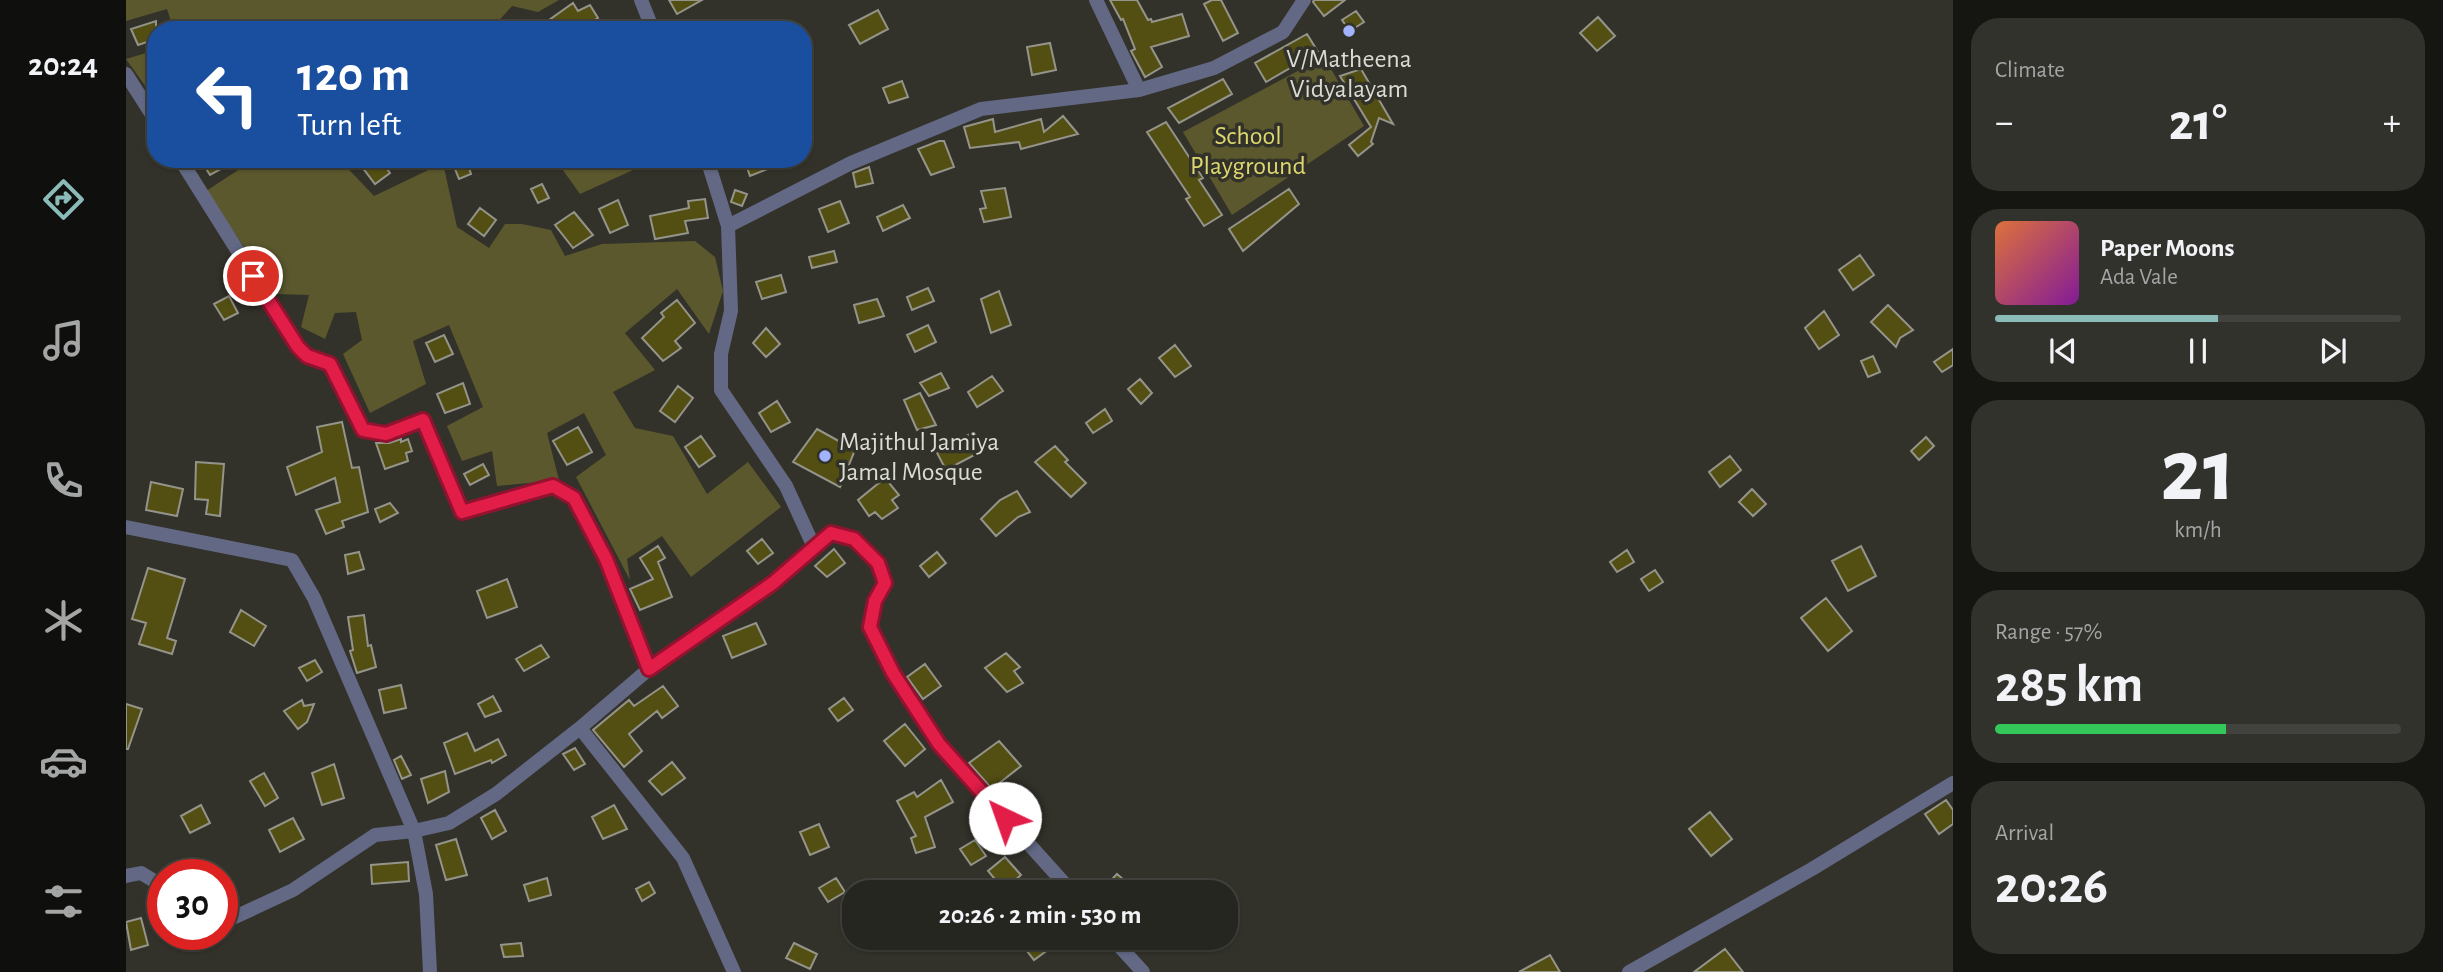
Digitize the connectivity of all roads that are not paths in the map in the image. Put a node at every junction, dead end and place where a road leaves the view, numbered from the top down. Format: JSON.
{"nodes":[{"id":1,"x":640,"y":0,"type":"edge"},
{"id":2,"x":1096,"y":0,"type":"edge"},
{"id":3,"x":1304,"y":0,"type":"edge"},
{"id":4,"x":649,"y":21,"type":"edge"},
{"id":5,"x":126,"y":74,"type":"edge"},
{"id":6,"x":1139,"y":90,"type":"junction"},
{"id":7,"x":147,"y":107,"type":"edge"},
{"id":8,"x":186,"y":168,"type":"edge"},
{"id":9,"x":710,"y":168,"type":"edge"},
{"id":10,"x":728,"y":226,"type":"junction"},
{"id":11,"x":126,"y":527,"type":"edge"},
{"id":12,"x":814,"y":547,"type":"junction"},
{"id":13,"x":649,"y":669,"type":"junction"},
{"id":14,"x":580,"y":728,"type":"junction"},
{"id":15,"x":1953,"y":783,"type":"edge"},
{"id":16,"x":414,"y":831,"type":"junction"},
{"id":17,"x":126,"y":876,"type":"edge"},
{"id":18,"x":147,"y":877,"type":"edge"},
{"id":19,"x":1061,"y":880,"type":"edge"},
{"id":20,"x":238,"y":916,"type":"edge"},
{"id":21,"x":1123,"y":950,"type":"edge"},
{"id":22,"x":430,"y":972,"type":"edge"},
{"id":23,"x":734,"y":972,"type":"edge"},
{"id":24,"x":1143,"y":972,"type":"edge"},
{"id":25,"x":1629,"y":972,"type":"edge"}],
"edges":[{"from":1,"to":4,"type":"street"},
{"from":2,"to":6,"type":"street"},
{"from":3,"to":6,"type":"street"},
{"from":5,"to":7,"type":"street"},
{"from":6,"to":10,"type":"street"},
{"from":8,"to":13,"type":"street"},
{"from":9,"to":10,"type":"street"},
{"from":10,"to":12,"type":"street"},
{"from":11,"to":16,"type":"street"},
{"from":12,"to":13,"type":"street"},
{"from":12,"to":19,"type":"street"},
{"from":13,"to":14,"type":"street"},
{"from":14,"to":16,"type":"street"},
{"from":14,"to":23,"type":"street"},
{"from":15,"to":25,"type":"street"},
{"from":16,"to":20,"type":"street"},
{"from":16,"to":22,"type":"street"},
{"from":17,"to":18,"type":"street"},
{"from":21,"to":24,"type":"street"}]}
